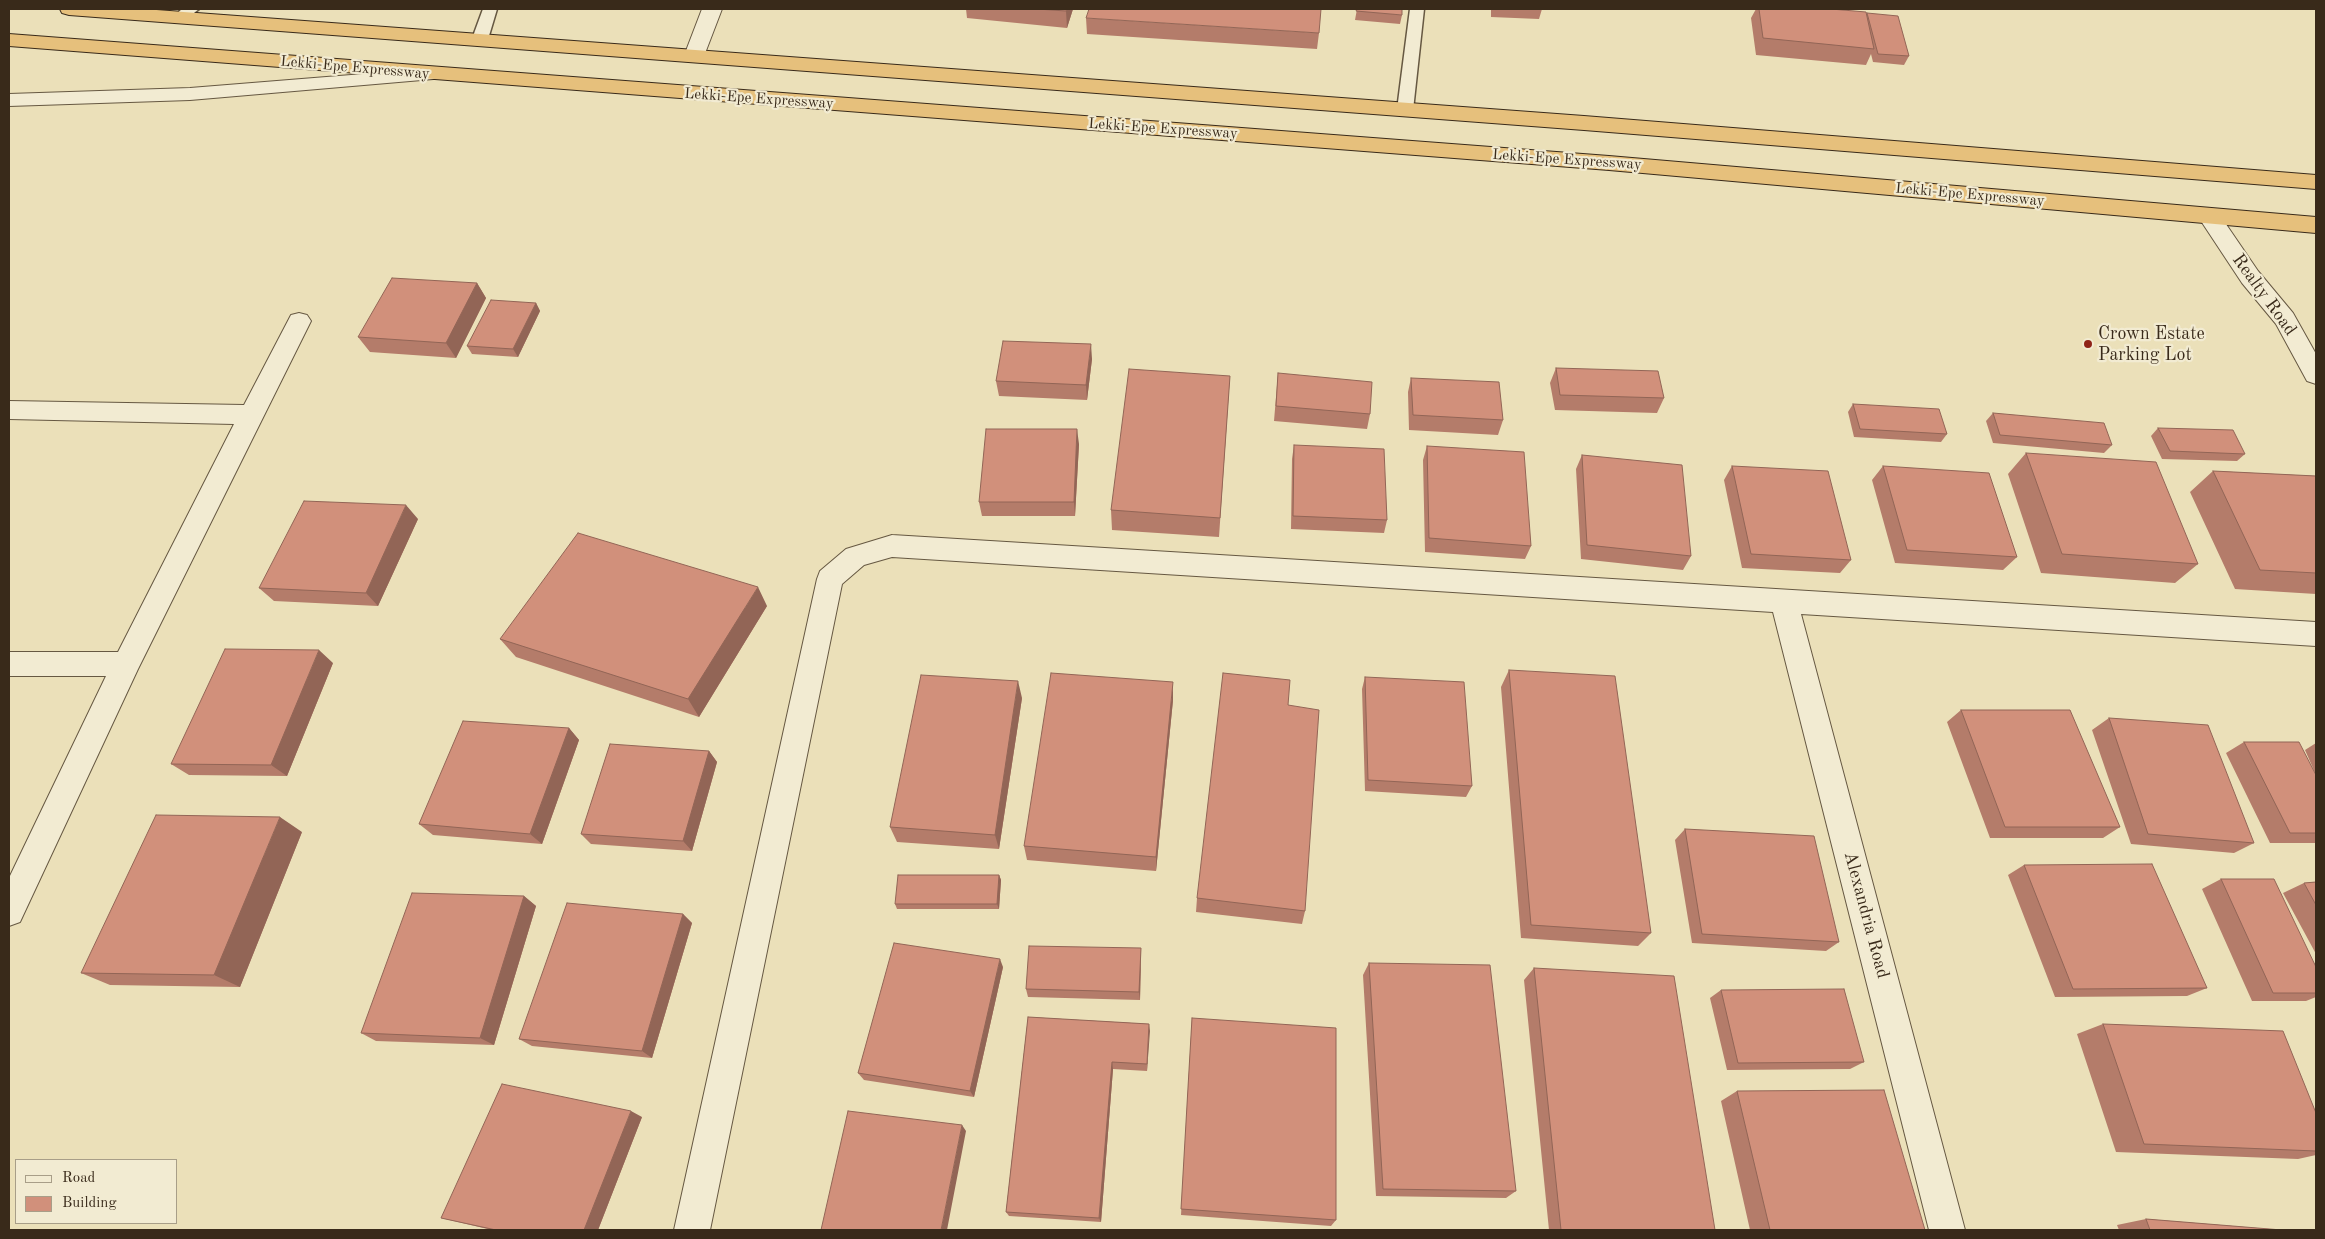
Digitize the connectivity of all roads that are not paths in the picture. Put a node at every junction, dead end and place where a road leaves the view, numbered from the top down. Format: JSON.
{"nodes":[{"id":1,"x":69,"y":9,"type":"edge"},
{"id":2,"x":490,"y":9,"type":"edge"},
{"id":3,"x":712,"y":9,"type":"edge"},
{"id":4,"x":1416,"y":9,"type":"edge"},
{"id":5,"x":186,"y":13,"type":"edge"},
{"id":6,"x":9,"y":40,"type":"edge"},
{"id":7,"x":480,"y":40,"type":"junction"},
{"id":8,"x":694,"y":56,"type":"junction"},
{"id":9,"x":438,"y":74,"type":"junction"},
{"id":10,"x":9,"y":100,"type":"edge"},
{"id":11,"x":1405,"y":110,"type":"junction"},
{"id":12,"x":2316,"y":182,"type":"edge"},
{"id":13,"x":2209,"y":216,"type":"junction"},
{"id":14,"x":2316,"y":225,"type":"edge"},
{"id":15,"x":299,"y":321,"type":"dead end"},
{"id":16,"x":2316,"y":375,"type":"edge"},
{"id":17,"x":9,"y":410,"type":"edge"},
{"id":18,"x":251,"y":415,"type":"junction"},
{"id":19,"x":1784,"y":601,"type":"junction"},
{"id":20,"x":2316,"y":634,"type":"edge"},
{"id":21,"x":9,"y":664,"type":"edge"},
{"id":22,"x":126,"y":664,"type":"junction"},
{"id":23,"x":9,"y":910,"type":"edge"},
{"id":24,"x":692,"y":1230,"type":"edge"},
{"id":25,"x":1947,"y":1230,"type":"edge"}],
"edges":[{"from":1,"to":5,"type":"highway"},
{"from":2,"to":7,"type":"lane"},
{"from":3,"to":8,"type":"street"},
{"from":4,"to":11,"type":"lane"},
{"from":5,"to":7,"type":"highway"},
{"from":6,"to":9,"type":"highway","name":"Lekki-Epe Expressway"},
{"from":7,"to":8,"type":"highway"},
{"from":8,"to":11,"type":"highway"},
{"from":9,"to":10,"type":"street"},
{"from":9,"to":13,"type":"highway","name":"Lekki-Epe Expressway"},
{"from":11,"to":12,"type":"highway"},
{"from":13,"to":14,"type":"highway","name":"Lekki-Epe Expressway"},
{"from":13,"to":16,"type":"street","name":"Realty Road"},
{"from":15,"to":18,"type":"street"},
{"from":17,"to":18,"type":"street"},
{"from":18,"to":22,"type":"street"},
{"from":19,"to":20,"type":"street"},
{"from":19,"to":24,"type":"street"},
{"from":19,"to":25,"type":"street","name":"Alexandria Road"},
{"from":21,"to":22,"type":"street"},
{"from":22,"to":23,"type":"street"}]}
